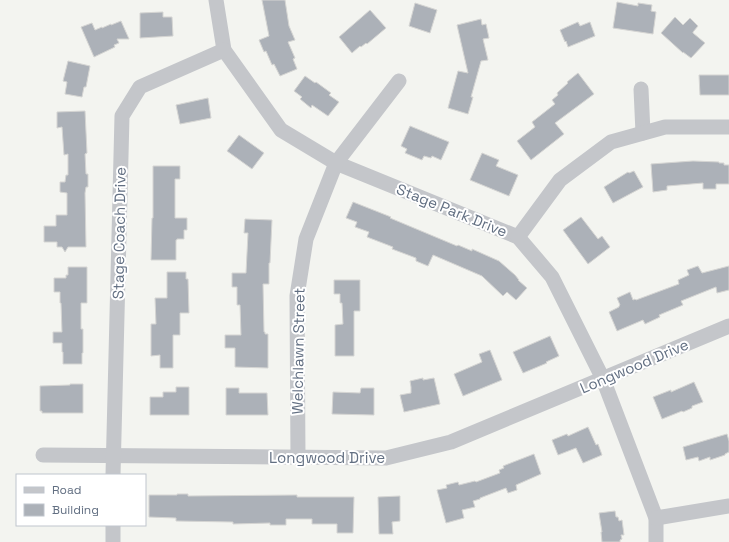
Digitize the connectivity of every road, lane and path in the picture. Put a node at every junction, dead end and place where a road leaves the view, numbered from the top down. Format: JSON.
{"nodes":[{"id":1,"x":216,"y":0,"type":"edge"},
{"id":2,"x":224,"y":50,"type":"junction"},
{"id":3,"x":399,"y":81,"type":"dead end"},
{"id":4,"x":641,"y":89,"type":"dead end"},
{"id":5,"x":729,"y":127,"type":"edge"},
{"id":6,"x":643,"y":133,"type":"junction"},
{"id":7,"x":336,"y":163,"type":"junction"},
{"id":8,"x":518,"y":237,"type":"junction"},
{"id":9,"x":729,"y":326,"type":"edge"},
{"id":10,"x":603,"y":379,"type":"junction"},
{"id":11,"x":43,"y":455,"type":"dead end"},
{"id":12,"x":114,"y":456,"type":"junction"},
{"id":13,"x":298,"y":458,"type":"junction"},
{"id":14,"x":113,"y":474,"type":"edge"},
{"id":15,"x":729,"y":506,"type":"edge"},
{"id":16,"x":656,"y":518,"type":"junction"},
{"id":17,"x":113,"y":526,"type":"edge"},
{"id":18,"x":113,"y":542,"type":"edge"},
{"id":19,"x":656,"y":542,"type":"edge"}],
"edges":[{"from":1,"to":2,"type":"street","name":"Stage Park Drive"},
{"from":2,"to":7,"type":"street","name":"Stage Park Drive"},
{"from":2,"to":12,"type":"street","name":"Stage Coach Drive"},
{"from":3,"to":7,"type":"street","name":"Welchlawn Street"},
{"from":4,"to":6,"type":"street"},
{"from":5,"to":6,"type":"street"},
{"from":6,"to":8,"type":"street"},
{"from":7,"to":8,"type":"street","name":"Stage Park Drive"},
{"from":7,"to":13,"type":"street","name":"Welchlawn Street"},
{"from":8,"to":10,"type":"street","name":"Stage Park Drive"},
{"from":9,"to":10,"type":"street","name":"Longwood Drive"},
{"from":10,"to":13,"type":"street","name":"Longwood Drive"},
{"from":10,"to":16,"type":"street","name":"Stage Park Drive"},
{"from":11,"to":12,"type":"street","name":"Longwood Drive"},
{"from":12,"to":13,"type":"street","name":"Longwood Drive"},
{"from":12,"to":14,"type":"street","name":"Stage Coach Drive"},
{"from":15,"to":16,"type":"street"},
{"from":16,"to":19,"type":"street","name":"Stage Park Drive"},
{"from":17,"to":18,"type":"street"}]}
